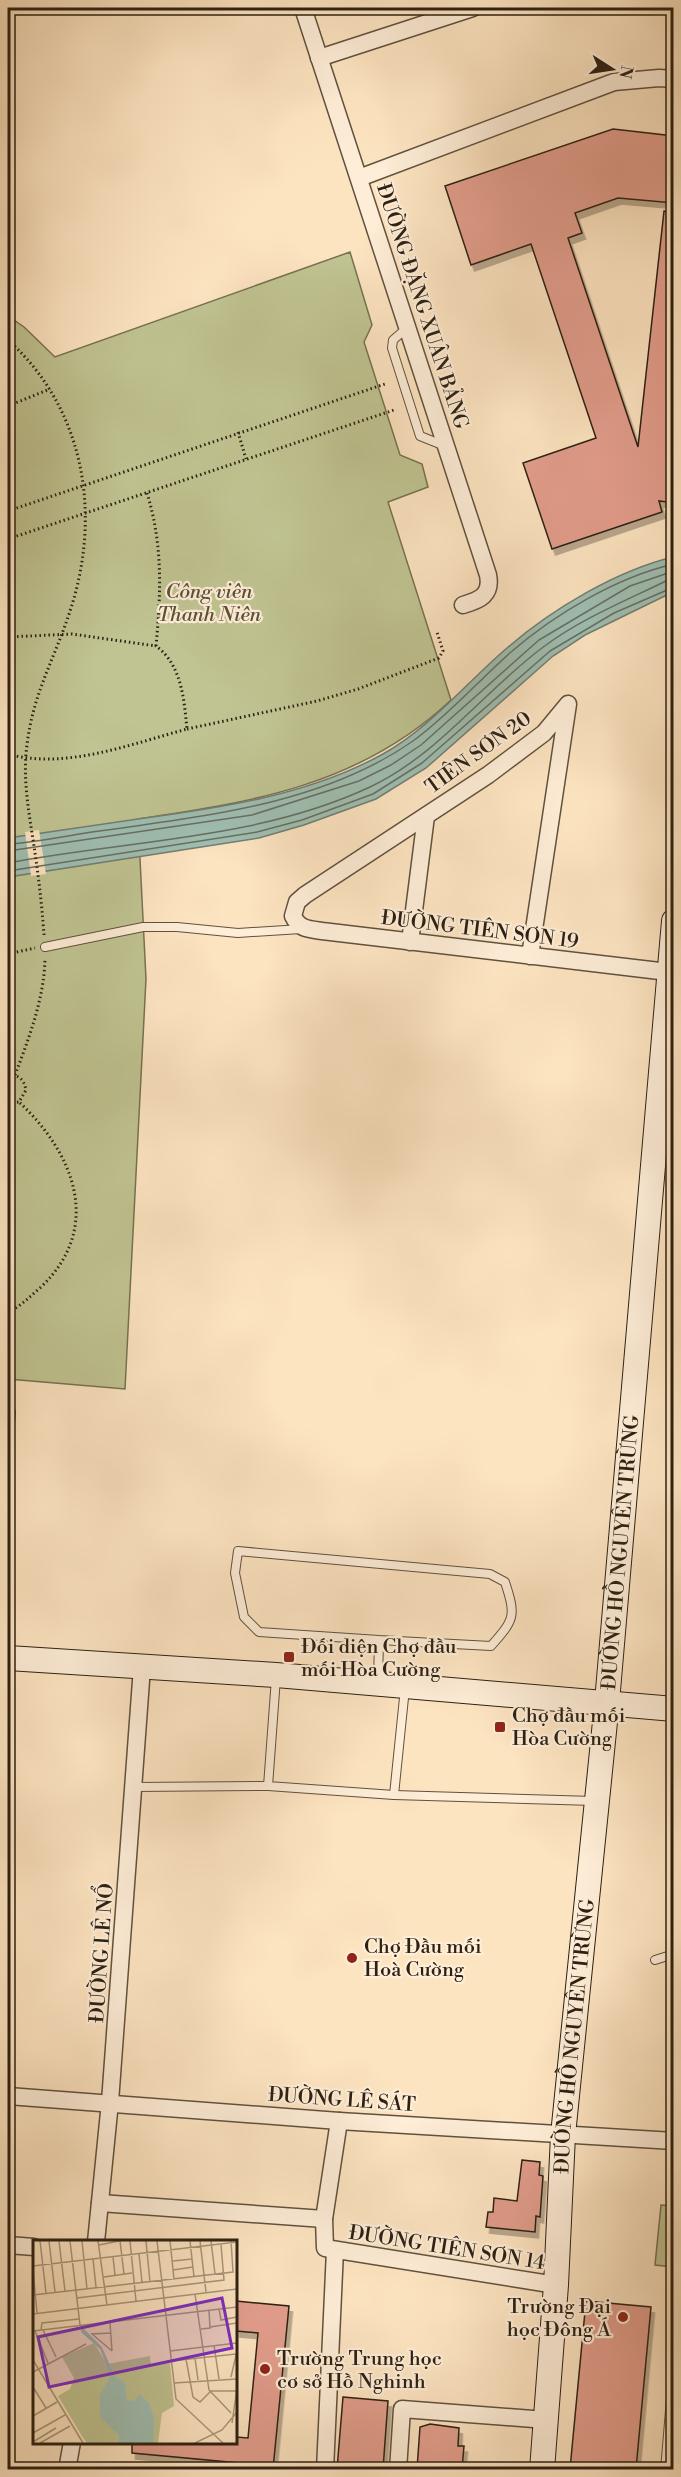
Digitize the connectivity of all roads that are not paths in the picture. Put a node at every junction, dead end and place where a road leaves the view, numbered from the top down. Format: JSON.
{"nodes":[{"id":1,"x":303,"y":8,"type":"edge"},
{"id":2,"x":473,"y":8,"type":"edge"},
{"id":3,"x":319,"y":58,"type":"junction"},
{"id":4,"x":674,"y":79,"type":"edge"},
{"id":5,"x":358,"y":178,"type":"junction"},
{"id":6,"x":463,"y":605,"type":"dead end"},
{"id":7,"x":426,"y":816,"type":"junction"},
{"id":8,"x":674,"y":921,"type":"edge"},
{"id":9,"x":305,"y":929,"type":"junction"},
{"id":10,"x":410,"y":942,"type":"junction"},
{"id":11,"x":45,"y":947,"type":"road end"},
{"id":12,"x":530,"y":956,"type":"junction"},
{"id":13,"x":668,"y":972,"type":"junction"},
{"id":14,"x":11,"y":1412,"type":"dead end"},
{"id":15,"x":8,"y":1444,"type":"edge"},
{"id":16,"x":379,"y":1640,"type":"junction"},
{"id":17,"x":8,"y":1658,"type":"edge"},
{"id":18,"x":142,"y":1666,"type":"junction"},
{"id":19,"x":276,"y":1675,"type":"junction"},
{"id":20,"x":378,"y":1683,"type":"junction"},
{"id":21,"x":405,"y":1687,"type":"junction"},
{"id":22,"x":607,"y":1702,"type":"junction"},
{"id":23,"x":674,"y":1709,"type":"edge"},
{"id":24,"x":268,"y":1786,"type":"junction"},
{"id":25,"x":134,"y":1787,"type":"junction"},
{"id":26,"x":394,"y":1795,"type":"junction"},
{"id":27,"x":597,"y":1802,"type":"junction"},
{"id":28,"x":674,"y":1954,"type":"edge"},
{"id":29,"x":655,"y":1960,"type":"dead end"},
{"id":30,"x":8,"y":2096,"type":"edge"},
{"id":31,"x":110,"y":2102,"type":"junction"},
{"id":32,"x":339,"y":2121,"type":"junction"},
{"id":33,"x":563,"y":2134,"type":"junction"},
{"id":34,"x":674,"y":2141,"type":"edge"},
{"id":35,"x":100,"y":2203,"type":"junction"},
{"id":36,"x":324,"y":2219,"type":"junction"},
{"id":37,"x":96,"y":2240,"type":"edge"},
{"id":38,"x":8,"y":2245,"type":"edge"},
{"id":39,"x":33,"y":2247,"type":"edge"},
{"id":40,"x":335,"y":2250,"type":"junction"},
{"id":41,"x":556,"y":2285,"type":"junction"},
{"id":42,"x":674,"y":2363,"type":"edge"},
{"id":43,"x":673,"y":2372,"type":"edge"},
{"id":44,"x":546,"y":2420,"type":"junction"},
{"id":45,"x":72,"y":2444,"type":"edge"},
{"id":46,"x":67,"y":2469,"type":"edge"},
{"id":47,"x":325,"y":2469,"type":"edge"},
{"id":48,"x":398,"y":2469,"type":"edge"},
{"id":49,"x":542,"y":2469,"type":"edge"},
{"id":50,"x":665,"y":2469,"type":"edge"}],
"edges":[{"from":1,"to":3,"type":"street","name":"ĐƯỜNG ĐẶNG XUÂN BẢNG"},
{"from":2,"to":3,"type":"street"},
{"from":3,"to":5,"type":"street","name":"ĐƯỜNG ĐẶNG XUÂN BẢNG"},
{"from":4,"to":5,"type":"street"},
{"from":5,"to":6,"type":"street","name":"ĐƯỜNG ĐẶNG XUÂN BẢNG"},
{"from":7,"to":9,"type":"street","name":"TIÊN SƠN 20"},
{"from":7,"to":10,"type":"street"},
{"from":7,"to":12,"type":"street","name":"TIÊN SƠN 20"},
{"from":8,"to":13,"type":"street","name":"ĐƯỜNG HỒ NGUYÊN TRỪNG"},
{"from":9,"to":10,"type":"street","name":"ĐƯỜNG TIÊN SƠN 19"},
{"from":9,"to":11,"type":"lane"},
{"from":10,"to":12,"type":"street","name":"ĐƯỜNG TIÊN SƠN 19"},
{"from":12,"to":13,"type":"street","name":"ĐƯỜNG TIÊN SƠN 19"},
{"from":13,"to":22,"type":"street","name":"ĐƯỜNG HỒ NGUYÊN TRỪNG"},
{"from":14,"to":15,"type":"lane"},
{"from":16,"to":16,"type":"lane"},
{"from":16,"to":20,"type":"lane"},
{"from":17,"to":18,"type":"street"},
{"from":18,"to":19,"type":"street"},
{"from":18,"to":25,"type":"street","name":"ĐƯỜNG LÊ NỔ"},
{"from":19,"to":20,"type":"street"},
{"from":19,"to":24,"type":"lane"},
{"from":20,"to":21,"type":"street"},
{"from":21,"to":22,"type":"street"},
{"from":21,"to":26,"type":"lane"},
{"from":22,"to":23,"type":"street"},
{"from":22,"to":27,"type":"street","name":"ĐƯỜNG HỒ NGUYÊN TRỪNG"},
{"from":24,"to":25,"type":"lane"},
{"from":24,"to":26,"type":"lane"},
{"from":25,"to":31,"type":"street","name":"ĐƯỜNG LÊ NỔ"},
{"from":26,"to":27,"type":"lane"},
{"from":27,"to":33,"type":"street","name":"ĐƯỜNG HỒ NGUYÊN TRỪNG"},
{"from":28,"to":29,"type":"lane"},
{"from":30,"to":31,"type":"street","name":"ĐƯỜNG LÊ SÁT"},
{"from":31,"to":32,"type":"street","name":"ĐƯỜNG LÊ SÁT"},
{"from":31,"to":35,"type":"street","name":"ĐƯỜNG LÊ NỔ"},
{"from":32,"to":33,"type":"street","name":"ĐƯỜNG LÊ SÁT"},
{"from":32,"to":36,"type":"street","name":"ĐƯỜNG TIÊN SƠN 14"},
{"from":33,"to":34,"type":"street","name":"ĐƯỜNG LÊ SÁT"},
{"from":33,"to":41,"type":"street","name":"ĐƯỜNG HỒ NGUYÊN TRỪNG"},
{"from":35,"to":36,"type":"street","name":"ĐƯỜNG TIÊN SƠN 14"},
{"from":35,"to":37,"type":"street","name":"ĐƯỜNG LÊ NỔ"},
{"from":36,"to":40,"type":"street","name":"ĐƯỜNG TIÊN SƠN 14"},
{"from":38,"to":39,"type":"street"},
{"from":40,"to":41,"type":"street","name":"ĐƯỜNG TIÊN SƠN 14"},
{"from":40,"to":47,"type":"street"},
{"from":41,"to":44,"type":"street","name":"ĐƯỜNG HỒ NGUYÊN TRỪNG"},
{"from":42,"to":43,"type":"lane"},
{"from":43,"to":50,"type":"lane"},
{"from":44,"to":48,"type":"street"},
{"from":44,"to":49,"type":"street","name":"ĐƯỜNG HỒ NGUYÊN TRỪNG"},
{"from":45,"to":46,"type":"street"}]}
